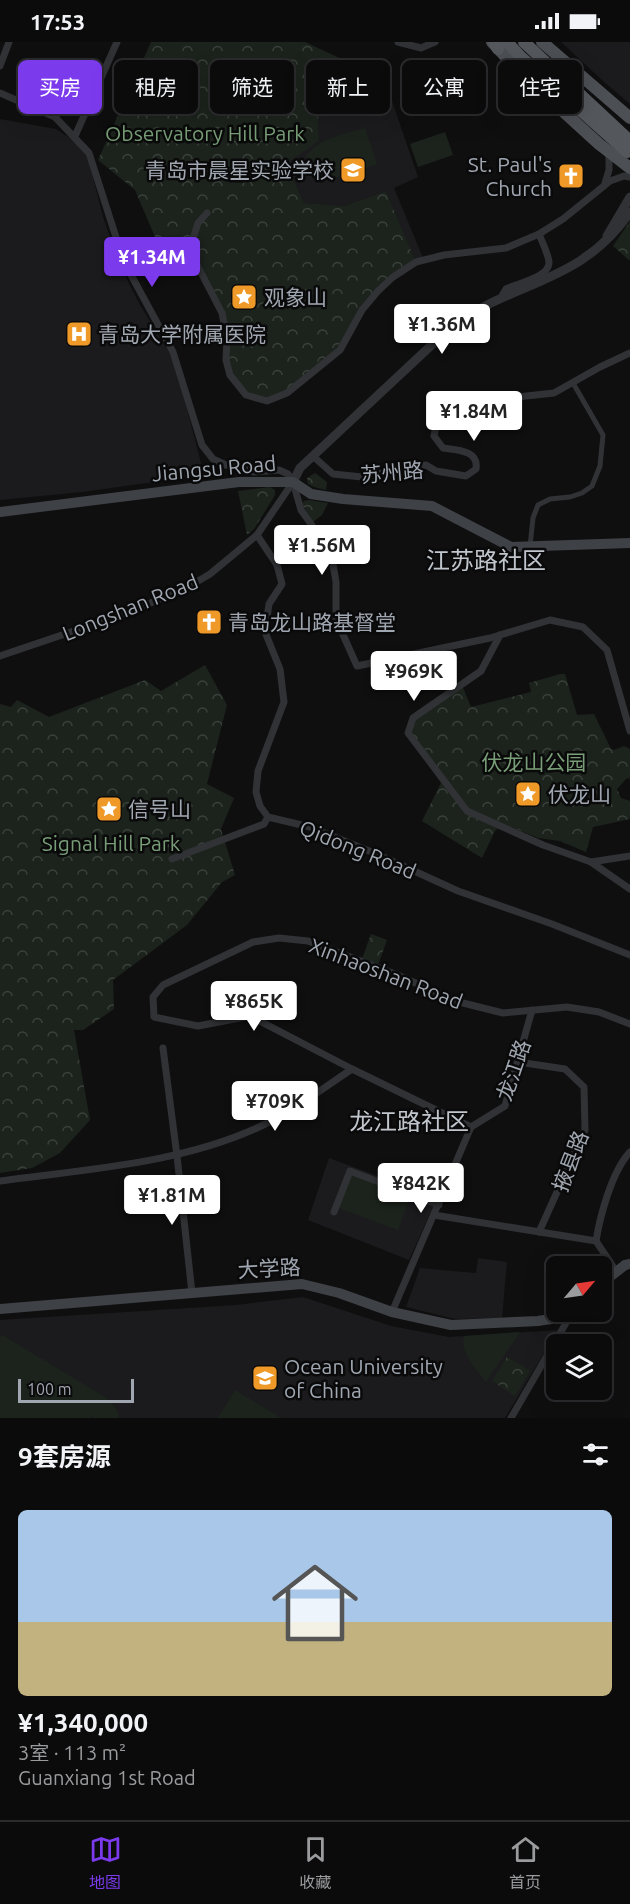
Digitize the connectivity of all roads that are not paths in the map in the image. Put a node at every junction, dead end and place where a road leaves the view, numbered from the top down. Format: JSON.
{"nodes":[{"id":1,"x":9,"y":42,"type":"edge"},
{"id":2,"x":117,"y":42,"type":"edge"},
{"id":3,"x":399,"y":42,"type":"edge"},
{"id":4,"x":435,"y":42,"type":"edge"},
{"id":5,"x":524,"y":42,"type":"edge"},
{"id":6,"x":542,"y":42,"type":"edge"},
{"id":7,"x":498,"y":44,"type":"edge"},
{"id":8,"x":0,"y":66,"type":"edge"},
{"id":9,"x":0,"y":93,"type":"edge"},
{"id":10,"x":630,"y":118,"type":"edge"},
{"id":11,"x":612,"y":125,"type":"junction"},
{"id":12,"x":630,"y":135,"type":"edge"},
{"id":13,"x":75,"y":136,"type":"junction"},
{"id":14,"x":608,"y":151,"type":"junction"},
{"id":15,"x":628,"y":157,"type":"edge"},
{"id":16,"x":630,"y":177,"type":"edge"},
{"id":17,"x":602,"y":188,"type":"junction"},
{"id":18,"x":630,"y":197,"type":"edge"},
{"id":19,"x":630,"y":212,"type":"edge"},
{"id":20,"x":207,"y":213,"type":"dead end"},
{"id":21,"x":539,"y":234,"type":"junction"},
{"id":22,"x":599,"y":248,"type":"junction"},
{"id":23,"x":500,"y":300,"type":"junction"},
{"id":24,"x":630,"y":353,"type":"edge"},
{"id":25,"x":573,"y":383,"type":"junction"},
{"id":26,"x":314,"y":457,"type":"junction"},
{"id":27,"x":293,"y":482,"type":"junction"},
{"id":28,"x":0,"y":512,"type":"edge"},
{"id":29,"x":257,"y":535,"type":"junction"},
{"id":30,"x":630,"y":543,"type":"edge"},
{"id":31,"x":530,"y":546,"type":"junction"},
{"id":32,"x":500,"y":635,"type":"junction"},
{"id":33,"x":0,"y":656,"type":"edge"},
{"id":34,"x":630,"y":731,"type":"edge"},
{"id":35,"x":268,"y":817,"type":"junction"},
{"id":36,"x":630,"y":856,"type":"edge"},
{"id":37,"x":172,"y":859,"type":"dead end"},
{"id":38,"x":591,"y":862,"type":"junction"},
{"id":39,"x":630,"y":889,"type":"edge"},
{"id":40,"x":630,"y":955,"type":"edge"},
{"id":41,"x":532,"y":1010,"type":"junction"},
{"id":42,"x":630,"y":1024,"type":"edge"},
{"id":43,"x":163,"y":1048,"type":"dead end"},
{"id":44,"x":518,"y":1062,"type":"junction"},
{"id":45,"x":352,"y":1069,"type":"junction"},
{"id":46,"x":471,"y":1127,"type":"junction"},
{"id":47,"x":630,"y":1152,"type":"edge"},
{"id":48,"x":177,"y":1156,"type":"junction"},
{"id":49,"x":0,"y":1181,"type":"edge"},
{"id":50,"x":439,"y":1205,"type":"junction"},
{"id":51,"x":334,"y":1212,"type":"dead end"},
{"id":52,"x":434,"y":1215,"type":"junction"},
{"id":53,"x":539,"y":1232,"type":"junction"},
{"id":54,"x":596,"y":1241,"type":"junction"},
{"id":55,"x":630,"y":1264,"type":"edge"},
{"id":56,"x":616,"y":1271,"type":"junction"},
{"id":57,"x":612,"y":1274,"type":"edge"},
{"id":58,"x":192,"y":1293,"type":"junction"},
{"id":59,"x":0,"y":1309,"type":"edge"},
{"id":60,"x":392,"y":1312,"type":"junction"},
{"id":61,"x":546,"y":1319,"type":"edge"},
{"id":62,"x":567,"y":1322,"type":"edge"},
{"id":63,"x":510,"y":1418,"type":"edge"}],
"edges":[{"from":1,"to":8,"type":"street"},
{"from":2,"to":13,"type":"street"},
{"from":3,"to":4,"type":"street"},
{"from":5,"to":11,"type":"highway"},
{"from":6,"to":10,"type":"main road"},
{"from":7,"to":14,"type":"main road"},
{"from":7,"to":15,"type":"highway"},
{"from":9,"to":13,"type":"street"},
{"from":11,"to":12,"type":"highway"},
{"from":11,"to":15,"type":"highway"},
{"from":13,"to":27,"type":"street"},
{"from":14,"to":15,"type":"main road"},
{"from":14,"to":17,"type":"street"},
{"from":16,"to":17,"type":"street"},
{"from":17,"to":21,"type":"street"},
{"from":18,"to":22,"type":"street","name":"Jiangsu Road"},
{"from":19,"to":22,"type":"street","name":"Jiangsu Road"},
{"from":20,"to":21,"type":"street"},
{"from":21,"to":23,"type":"street"},
{"from":22,"to":23,"type":"street","name":"Jiangsu Road"},
{"from":23,"to":26,"type":"street","name":"Jiangsu Road"},
{"from":24,"to":25,"type":"street","name":"苏州路"},
{"from":25,"to":26,"type":"street","name":"苏州路"},
{"from":25,"to":31,"type":"street"},
{"from":26,"to":27,"type":"street","name":"Jiangsu Road"},
{"from":27,"to":28,"type":"main road","name":"Jiangsu Road"},
{"from":27,"to":29,"type":"street","name":"Longshan Road"},
{"from":27,"to":31,"type":"main road"},
{"from":27,"to":32,"type":"street"},
{"from":29,"to":33,"type":"street","name":"Longshan Road"},
{"from":29,"to":35,"type":"street"},
{"from":30,"to":31,"type":"main road"},
{"from":32,"to":34,"type":"street"},
{"from":32,"to":38,"type":"street"},
{"from":35,"to":37,"type":"street"},
{"from":35,"to":40,"type":"street","name":"Qidong Road"},
{"from":36,"to":38,"type":"street"},
{"from":38,"to":39,"type":"street"},
{"from":41,"to":42,"type":"street","name":"Xinhaoshan Road"},
{"from":41,"to":44,"type":"street","name":"龙江路"},
{"from":41,"to":45,"type":"street","name":"Xinhaoshan Road"},
{"from":43,"to":48,"type":"street"},
{"from":44,"to":46,"type":"street","name":"龙江路"},
{"from":44,"to":53,"type":"street","name":"掖县路"},
{"from":45,"to":46,"type":"street"},
{"from":45,"to":48,"type":"street"},
{"from":46,"to":50,"type":"street"},
{"from":47,"to":54,"type":"street"},
{"from":48,"to":49,"type":"street"},
{"from":48,"to":58,"type":"street"},
{"from":50,"to":51,"type":"street"},
{"from":50,"to":52,"type":"street"},
{"from":52,"to":53,"type":"street"},
{"from":52,"to":60,"type":"street"},
{"from":53,"to":54,"type":"street"},
{"from":54,"to":56,"type":"street"},
{"from":55,"to":56,"type":"main road"},
{"from":56,"to":57,"type":"main road"},
{"from":58,"to":59,"type":"main road","name":"大学路"},
{"from":58,"to":60,"type":"main road","name":"大学路"},
{"from":60,"to":61,"type":"main road","name":"大学路"},
{"from":62,"to":63,"type":"street"}]}
